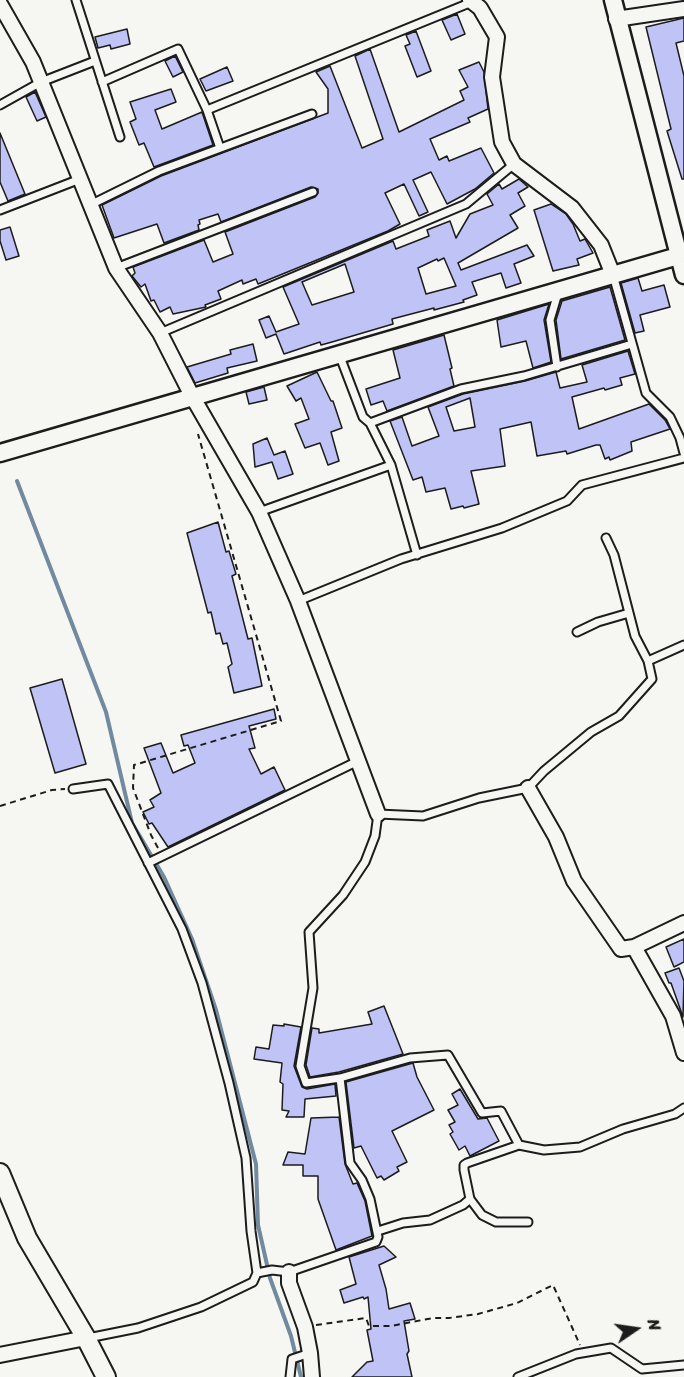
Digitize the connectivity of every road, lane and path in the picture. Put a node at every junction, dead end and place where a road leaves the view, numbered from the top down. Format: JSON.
{"nodes":[{"id":1,"x":76,"y":0,"type":"edge"},
{"id":2,"x":613,"y":0,"type":"edge"},
{"id":3,"x":471,"y":1,"type":"edge"},
{"id":4,"x":0,"y":4,"type":"edge"},
{"id":5,"x":684,"y":9,"type":"edge"},
{"id":6,"x":616,"y":19,"type":"junction"},
{"id":7,"x":95,"y":61,"type":"junction"},
{"id":8,"x":41,"y":82,"type":"junction"},
{"id":9,"x":102,"y":82,"type":"junction"},
{"id":10,"x":0,"y":105,"type":"edge"},
{"id":11,"x":207,"y":110,"type":"junction"},
{"id":12,"x":312,"y":114,"type":"dead end"},
{"id":13,"x":120,"y":137,"type":"dead end"},
{"id":14,"x":220,"y":148,"type":"junction"},
{"id":15,"x":514,"y":164,"type":"junction"},
{"id":16,"x":80,"y":179,"type":"junction"},
{"id":17,"x":313,"y":192,"type":"dead end"},
{"id":18,"x":90,"y":205,"type":"junction"},
{"id":19,"x":0,"y":210,"type":"edge"},
{"id":20,"x":678,"y":256,"type":"junction"},
{"id":21,"x":116,"y":268,"type":"junction"},
{"id":22,"x":613,"y":275,"type":"junction"},
{"id":23,"x":684,"y":275,"type":"edge"},
{"id":24,"x":559,"y":291,"type":"junction"},
{"id":25,"x":160,"y":333,"type":"junction"},
{"id":26,"x":632,"y":344,"type":"junction"},
{"id":27,"x":339,"y":354,"type":"junction"},
{"id":28,"x":557,"y":367,"type":"junction"},
{"id":29,"x":192,"y":396,"type":"junction"},
{"id":30,"x":370,"y":423,"type":"junction"},
{"id":31,"x":195,"y":425,"type":"dead end"},
{"id":32,"x":0,"y":453,"type":"edge"},
{"id":33,"x":684,"y":453,"type":"edge"},
{"id":34,"x":684,"y":458,"type":"edge"},
{"id":35,"x":391,"y":465,"type":"junction"},
{"id":36,"x":259,"y":512,"type":"junction"},
{"id":37,"x":606,"y":537,"type":"dead end"},
{"id":38,"x":417,"y":555,"type":"junction"},
{"id":39,"x":298,"y":601,"type":"junction"},
{"id":40,"x":629,"y":613,"type":"junction"},
{"id":41,"x":578,"y":632,"type":"dead end"},
{"id":42,"x":684,"y":645,"type":"edge"},
{"id":43,"x":648,"y":661,"type":"junction"},
{"id":44,"x":358,"y":761,"type":"junction"},
{"id":45,"x":528,"y":788,"type":"junction"},
{"id":46,"x":74,"y":789,"type":"joint"},
{"id":47,"x":0,"y":806,"type":"edge"},
{"id":48,"x":378,"y":814,"type":"junction"},
{"id":49,"x":161,"y":858,"type":"junction"},
{"id":50,"x":148,"y":863,"type":"junction"},
{"id":51,"x":684,"y":923,"type":"edge"},
{"id":52,"x":634,"y":947,"type":"junction"},
{"id":53,"x":684,"y":1053,"type":"edge"},
{"id":54,"x":340,"y":1078,"type":"junction"},
{"id":55,"x":684,"y":1108,"type":"edge"},
{"id":56,"x":519,"y":1145,"type":"junction"},
{"id":57,"x":0,"y":1173,"type":"edge"},
{"id":58,"x":471,"y":1199,"type":"junction"},
{"id":59,"x":528,"y":1221,"type":"dead end"},
{"id":60,"x":378,"y":1231,"type":"junction"},
{"id":61,"x":290,"y":1272,"type":"junction"},
{"id":62,"x":257,"y":1273,"type":"junction"},
{"id":63,"x":305,"y":1327,"type":"junction"},
{"id":64,"x":86,"y":1338,"type":"junction"},
{"id":65,"x":583,"y":1352,"type":"junction"},
{"id":66,"x":310,"y":1353,"type":"junction"},
{"id":67,"x":0,"y":1354,"type":"edge"},
{"id":68,"x":684,"y":1365,"type":"edge"},
{"id":69,"x":106,"y":1377,"type":"edge"},
{"id":70,"x":290,"y":1377,"type":"edge"},
{"id":71,"x":312,"y":1377,"type":"edge"},
{"id":72,"x":518,"y":1377,"type":"edge"}],
"edges":[{"from":1,"to":7,"type":"lane"},
{"from":2,"to":6,"type":"street"},
{"from":3,"to":11,"type":"lane"},
{"from":3,"to":15,"type":"street"},
{"from":4,"to":8,"type":"street"},
{"from":5,"to":6,"type":"street"},
{"from":6,"to":20,"type":"street"},
{"from":7,"to":8,"type":"lane"},
{"from":7,"to":9,"type":"lane"},
{"from":8,"to":10,"type":"lane"},
{"from":8,"to":16,"type":"street"},
{"from":9,"to":11,"type":"lane"},
{"from":9,"to":13,"type":"lane"},
{"from":11,"to":14,"type":"lane"},
{"from":12,"to":14,"type":"lane"},
{"from":14,"to":18,"type":"lane"},
{"from":15,"to":22,"type":"street"},
{"from":15,"to":25,"type":"lane"},
{"from":16,"to":18,"type":"street"},
{"from":16,"to":19,"type":"lane"},
{"from":17,"to":21,"type":"lane"},
{"from":18,"to":21,"type":"street"},
{"from":20,"to":22,"type":"street"},
{"from":20,"to":23,"type":"street"},
{"from":21,"to":25,"type":"street"},
{"from":22,"to":24,"type":"street"},
{"from":22,"to":26,"type":"lane"},
{"from":24,"to":27,"type":"street"},
{"from":24,"to":28,"type":"lane"},
{"from":25,"to":29,"type":"street"},
{"from":26,"to":28,"type":"lane"},
{"from":26,"to":33,"type":"lane"},
{"from":27,"to":29,"type":"street"},
{"from":27,"to":30,"type":"lane"},
{"from":28,"to":30,"type":"lane"},
{"from":29,"to":32,"type":"street"},
{"from":29,"to":36,"type":"street"},
{"from":30,"to":35,"type":"lane"},
{"from":31,"to":49,"type":"path"},
{"from":34,"to":38,"type":"lane"},
{"from":35,"to":36,"type":"lane"},
{"from":35,"to":38,"type":"lane"},
{"from":36,"to":39,"type":"street"},
{"from":37,"to":40,"type":"lane"},
{"from":38,"to":39,"type":"lane"},
{"from":39,"to":44,"type":"street"},
{"from":40,"to":41,"type":"lane"},
{"from":40,"to":43,"type":"lane"},
{"from":42,"to":43,"type":"lane"},
{"from":43,"to":45,"type":"lane"},
{"from":44,"to":48,"type":"street"},
{"from":44,"to":49,"type":"lane"},
{"from":45,"to":48,"type":"lane"},
{"from":45,"to":52,"type":"street"},
{"from":46,"to":47,"type":"path"},
{"from":46,"to":50,"type":"lane"},
{"from":48,"to":54,"type":"lane"},
{"from":49,"to":50,"type":"lane"},
{"from":50,"to":62,"type":"lane"},
{"from":51,"to":52,"type":"street"},
{"from":52,"to":53,"type":"street"},
{"from":54,"to":56,"type":"lane"},
{"from":54,"to":60,"type":"lane"},
{"from":55,"to":56,"type":"lane"},
{"from":56,"to":58,"type":"lane"},
{"from":57,"to":64,"type":"main road"},
{"from":58,"to":59,"type":"lane"},
{"from":58,"to":60,"type":"lane"},
{"from":60,"to":61,"type":"lane"},
{"from":61,"to":62,"type":"lane"},
{"from":61,"to":63,"type":"street"},
{"from":62,"to":64,"type":"lane"},
{"from":63,"to":65,"type":"path"},
{"from":63,"to":66,"type":"street"},
{"from":64,"to":67,"type":"street"},
{"from":64,"to":69,"type":"main road"},
{"from":65,"to":68,"type":"lane"},
{"from":65,"to":72,"type":"lane"},
{"from":66,"to":70,"type":"lane"},
{"from":66,"to":71,"type":"street"}]}
